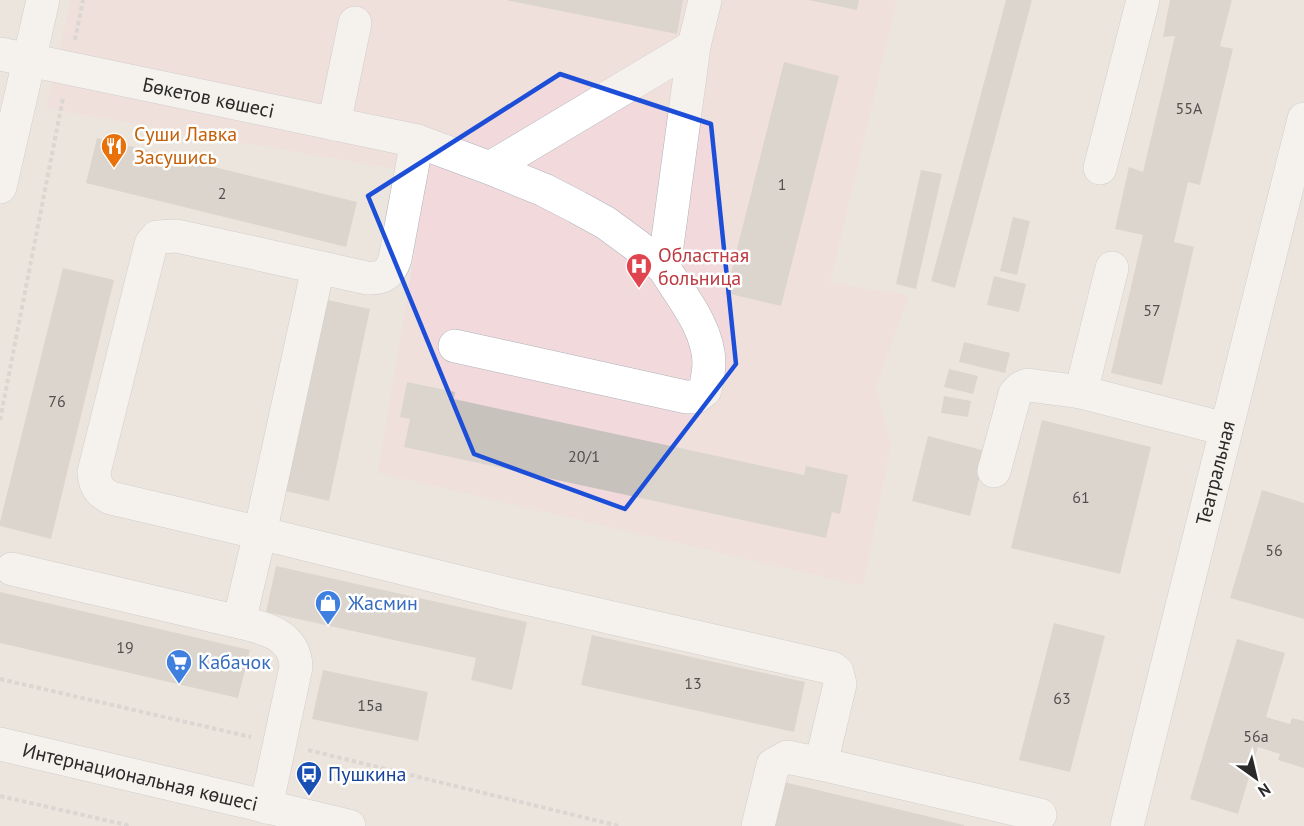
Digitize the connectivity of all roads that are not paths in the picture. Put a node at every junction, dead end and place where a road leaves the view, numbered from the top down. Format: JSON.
{"nodes":[{"id":1,"x":43,"y":0,"type":"edge"},
{"id":2,"x":705,"y":0,"type":"edge"},
{"id":3,"x":1143,"y":0,"type":"edge"},
{"id":4,"x":355,"y":23,"type":"dead end"},
{"id":5,"x":694,"y":46,"type":"junction"},
{"id":6,"x":14,"y":57,"type":"edge"},
{"id":7,"x":1304,"y":119,"type":"edge"},
{"id":8,"x":334,"y":124,"type":"junction"},
{"id":9,"x":417,"y":141,"type":"junction"},
{"id":10,"x":490,"y":168,"type":"junction"},
{"id":11,"x":1100,"y":168,"type":"dead end"},
{"id":12,"x":0,"y":187,"type":"edge"},
{"id":13,"x":318,"y":267,"type":"junction"},
{"id":14,"x":664,"y":268,"type":"junction"},
{"id":15,"x":1112,"y":268,"type":"dead end"},
{"id":16,"x":455,"y":346,"type":"dead end"},
{"id":17,"x":1081,"y":392,"type":"junction"},
{"id":18,"x":1225,"y":429,"type":"junction"},
{"id":19,"x":994,"y":471,"type":"dead end"},
{"id":20,"x":260,"y":534,"type":"junction"},
{"id":21,"x":12,"y":569,"type":"dead end"},
{"id":22,"x":239,"y":622,"type":"junction"},
{"id":23,"x":0,"y":744,"type":"edge"},
{"id":24,"x":821,"y":764,"type":"junction"},
{"id":25,"x":266,"y":807,"type":"junction"},
{"id":26,"x":1040,"y":815,"type":"dead end"},
{"id":27,"x":349,"y":826,"type":"edge"},
{"id":28,"x":759,"y":826,"type":"edge"},
{"id":29,"x":1127,"y":826,"type":"edge"}],
"edges":[{"from":1,"to":6,"type":"street"},
{"from":2,"to":5,"type":"street"},
{"from":3,"to":11,"type":"street"},
{"from":4,"to":8,"type":"street"},
{"from":5,"to":10,"type":"street"},
{"from":5,"to":14,"type":"street"},
{"from":6,"to":8,"type":"street","name":"Бөкетов көшесі"},
{"from":6,"to":12,"type":"street"},
{"from":7,"to":18,"type":"street","name":"Театральная"},
{"from":8,"to":9,"type":"street","name":"Бөкетов көшесі"},
{"from":9,"to":10,"type":"street","name":"Бөкетов көшесі"},
{"from":9,"to":13,"type":"street"},
{"from":10,"to":14,"type":"street","name":"Бөкетов көшесі"},
{"from":13,"to":20,"type":"street"},
{"from":13,"to":20,"type":"street"},
{"from":14,"to":16,"type":"street","name":"Бөкетов көшесі"},
{"from":15,"to":17,"type":"street"},
{"from":17,"to":18,"type":"street"},
{"from":17,"to":19,"type":"street"},
{"from":18,"to":29,"type":"street","name":"Театральная"},
{"from":20,"to":22,"type":"street"},
{"from":20,"to":24,"type":"street"},
{"from":21,"to":22,"type":"street"},
{"from":22,"to":25,"type":"street"},
{"from":23,"to":25,"type":"street","name":"Интернациональная көшесі"},
{"from":24,"to":26,"type":"street"},
{"from":24,"to":28,"type":"street"},
{"from":25,"to":27,"type":"street","name":"Интернациональная көшесі"}]}
